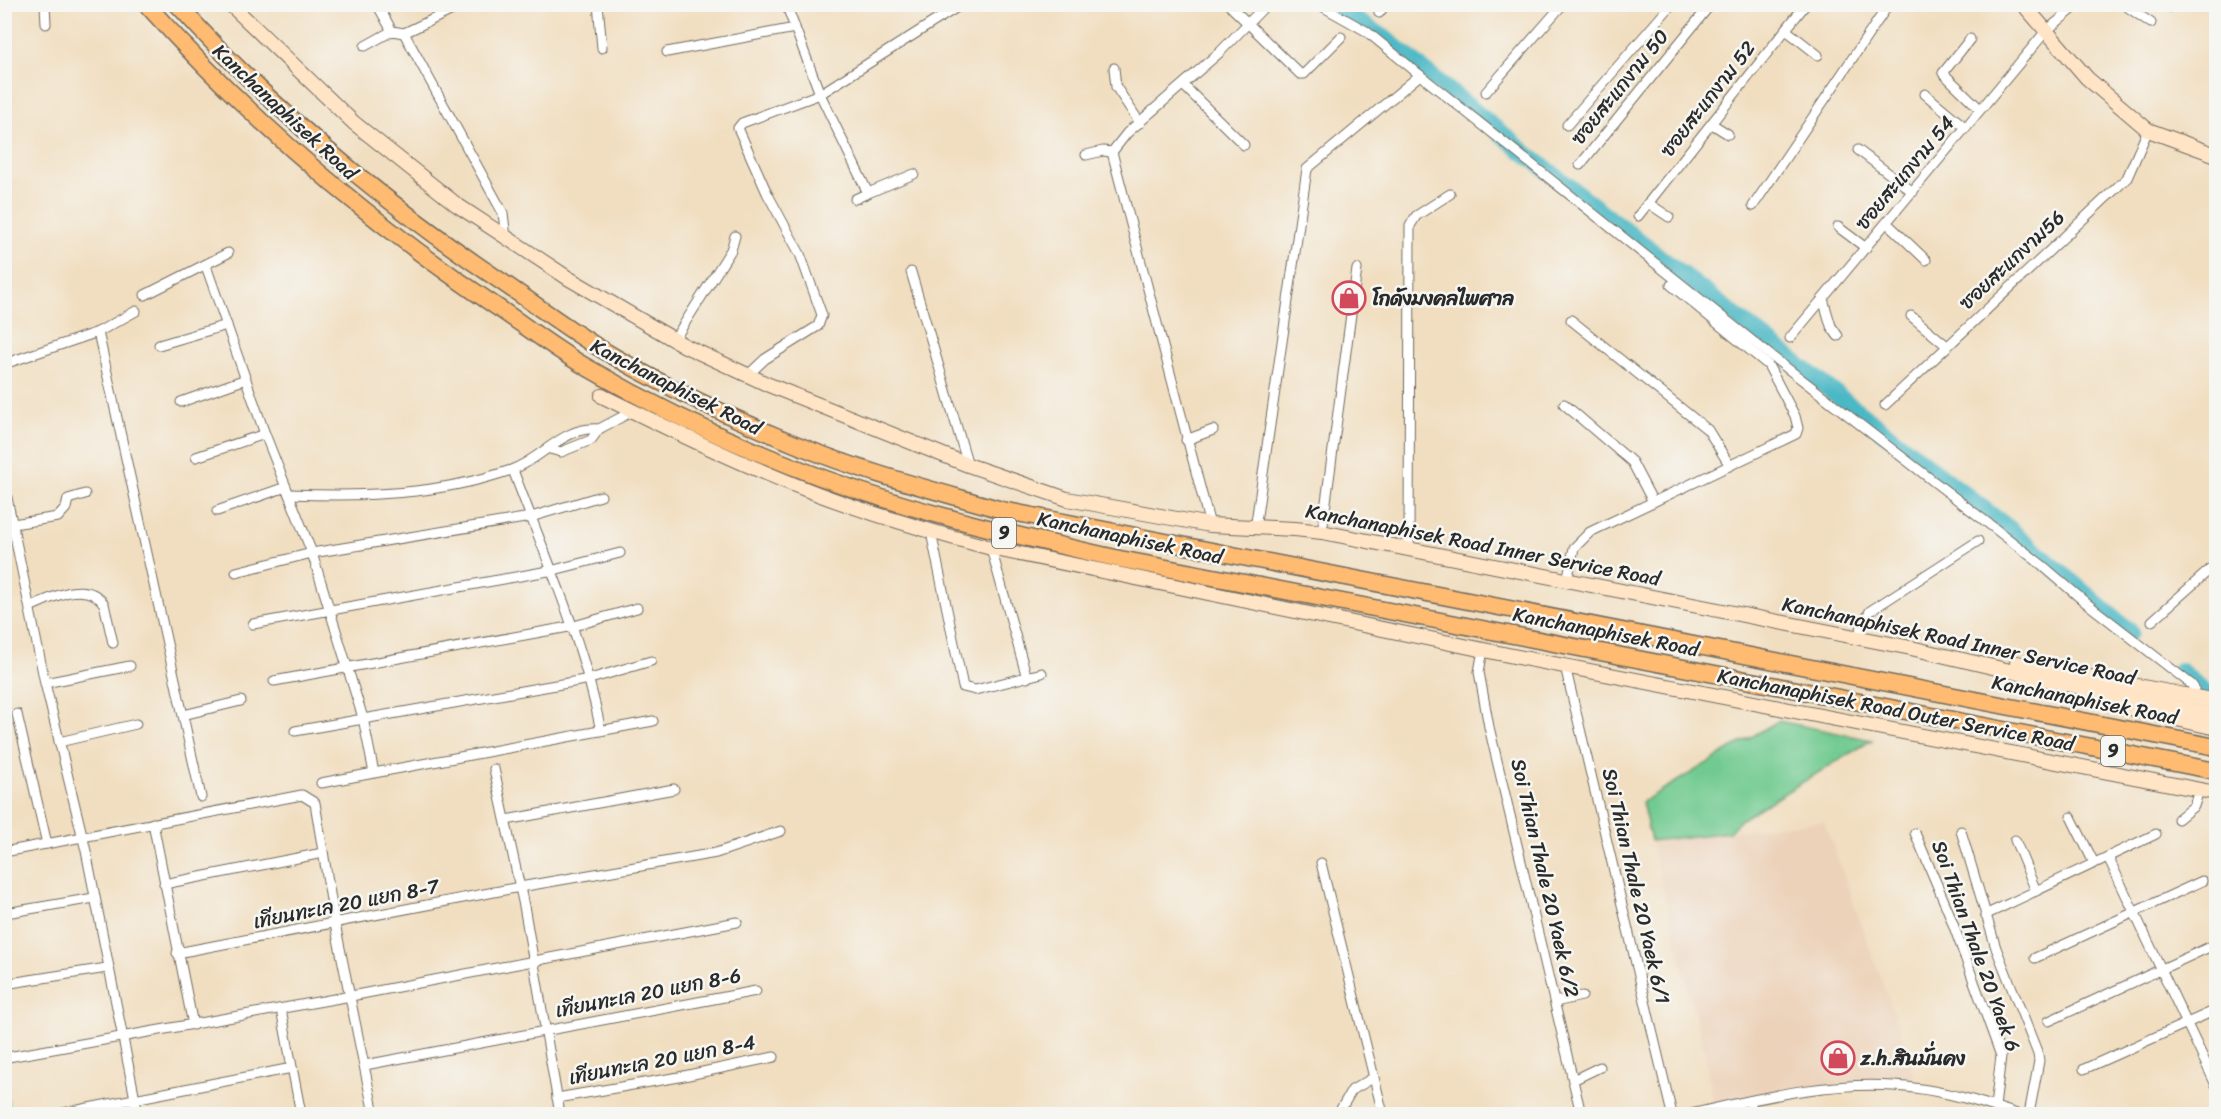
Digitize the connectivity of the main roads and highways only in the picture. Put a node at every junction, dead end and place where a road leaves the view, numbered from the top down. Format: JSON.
{"nodes":[{"id":1,"x":133,"y":4,"type":"edge"},
{"id":2,"x":146,"y":4,"type":"edge"},
{"id":3,"x":177,"y":4,"type":"edge"},
{"id":4,"x":189,"y":4,"type":"edge"},
{"id":5,"x":230,"y":4,"type":"edge"},
{"id":6,"x":2023,"y":4,"type":"edge"},
{"id":7,"x":210,"y":73,"type":"junction"},
{"id":8,"x":262,"y":92,"type":"junction"},
{"id":9,"x":2217,"y":155,"type":"edge"},
{"id":10,"x":602,"y":396,"type":"dead end"},
{"id":11,"x":1911,"y":648,"type":"junction"},
{"id":12,"x":2214,"y":700,"type":"edge"},
{"id":13,"x":2217,"y":715,"type":"edge"},
{"id":14,"x":2217,"y":728,"type":"edge"},
{"id":15,"x":2217,"y":747,"type":"edge"},
{"id":16,"x":2217,"y":771,"type":"edge"},
{"id":17,"x":2217,"y":793,"type":"edge"}],
"edges":[{"from":1,"to":7,"type":"highway"},
{"from":2,"to":7,"type":"highway","name":"Kanchanaphisek Road","number":"9"},
{"from":3,"to":8,"type":"highway","name":"Kanchanaphisek Road","number":"9"},
{"from":4,"to":8,"type":"highway"},
{"from":5,"to":11,"type":"main road","name":"Kanchanaphisek Road Inner Service Road"},
{"from":6,"to":9,"type":"main road"},
{"from":7,"to":16,"type":"highway","name":"Kanchanaphisek Road","number":"9"},
{"from":8,"to":15,"type":"highway","name":"Kanchanaphisek Road","number":"9"},
{"from":10,"to":17,"type":"main road","name":"Kanchanaphisek Road Outer Service Road"},
{"from":11,"to":12,"type":"main road"},
{"from":11,"to":13,"type":"main road","name":"Kanchanaphisek Road Inner Service Road"},
{"from":11,"to":14,"type":"main road"}]}
